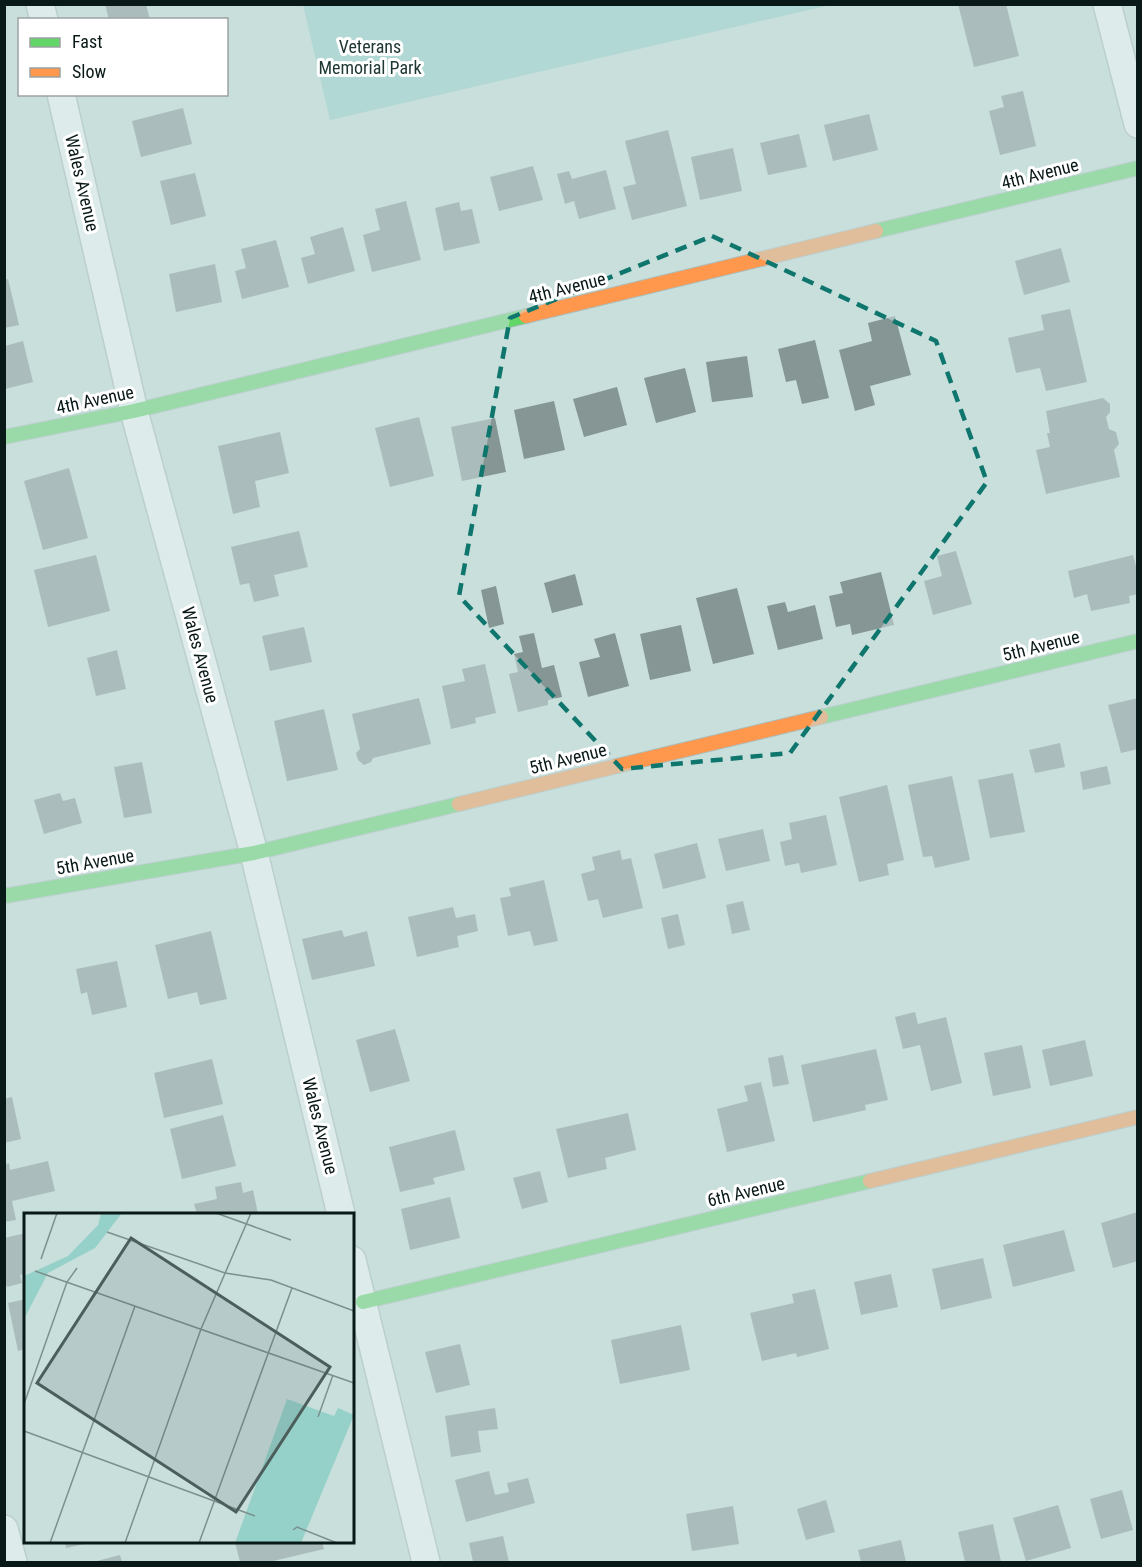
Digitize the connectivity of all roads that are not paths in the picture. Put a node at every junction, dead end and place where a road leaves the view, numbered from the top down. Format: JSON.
{"nodes":[{"id":1,"x":1107,"y":4,"type":"edge"},
{"id":2,"x":61,"y":96,"type":"edge"},
{"id":3,"x":1137,"y":124,"type":"edge"},
{"id":4,"x":1137,"y":168,"type":"edge"},
{"id":5,"x":134,"y":411,"type":"junction"},
{"id":6,"x":4,"y":437,"type":"edge"},
{"id":7,"x":1137,"y":641,"type":"edge"},
{"id":8,"x":254,"y":853,"type":"junction"},
{"id":9,"x":4,"y":896,"type":"edge"},
{"id":10,"x":1137,"y":1117,"type":"edge"},
{"id":11,"x":341,"y":1213,"type":"edge"},
{"id":12,"x":354,"y":1268,"type":"edge"},
{"id":13,"x":363,"y":1302,"type":"junction"},
{"id":14,"x":4,"y":1529,"type":"edge"},
{"id":15,"x":13,"y":1563,"type":"edge"},
{"id":16,"x":426,"y":1563,"type":"edge"}],
"edges":[{"from":1,"to":3,"type":"street"},
{"from":2,"to":5,"type":"street","name":"Wales Avenue"},
{"from":4,"to":5,"type":"street","name":"4th Avenue"},
{"from":5,"to":6,"type":"street","name":"4th Avenue"},
{"from":5,"to":8,"type":"street","name":"Wales Avenue"},
{"from":7,"to":8,"type":"street","name":"5th Avenue"},
{"from":8,"to":9,"type":"street","name":"5th Avenue"},
{"from":8,"to":11,"type":"street","name":"Wales Avenue"},
{"from":10,"to":13,"type":"street","name":"6th Avenue"},
{"from":12,"to":13,"type":"street"},
{"from":13,"to":16,"type":"street"},
{"from":14,"to":15,"type":"street"}]}
